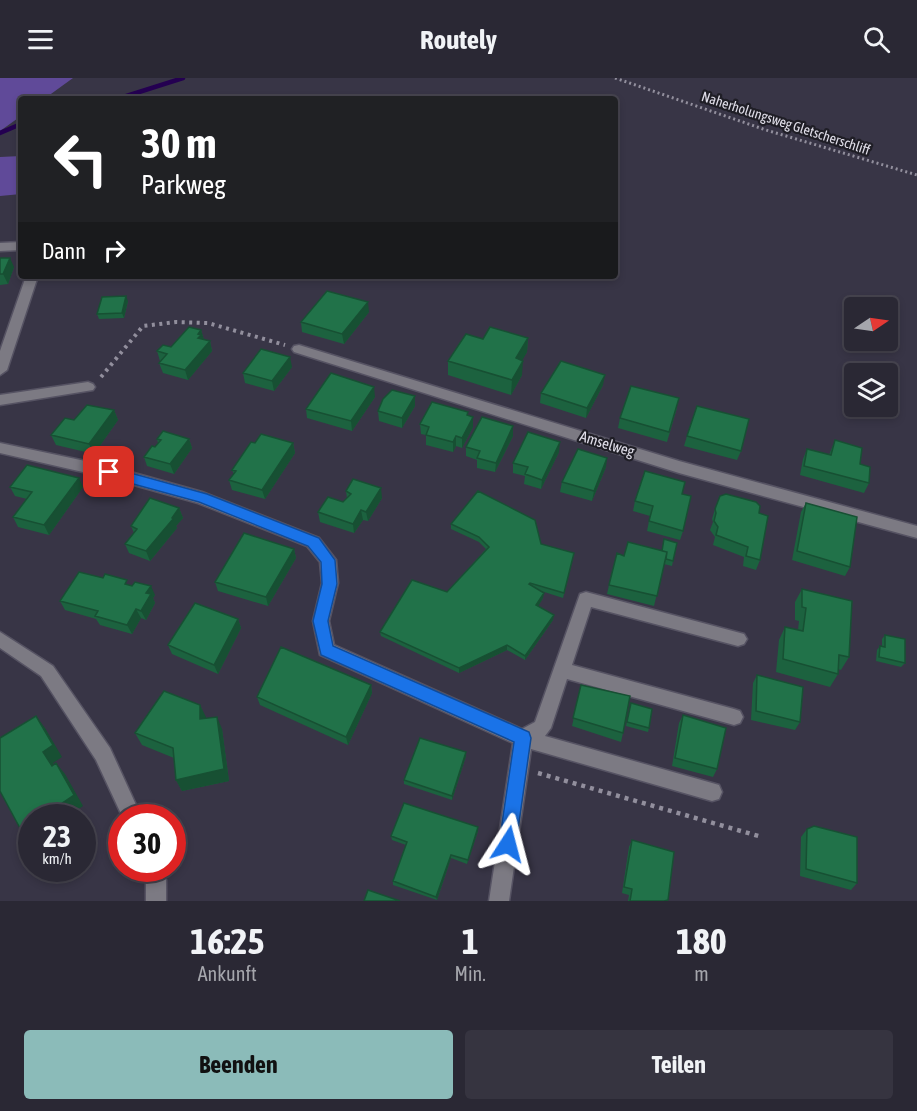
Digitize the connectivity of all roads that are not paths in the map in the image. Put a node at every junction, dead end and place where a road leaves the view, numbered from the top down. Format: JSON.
{"nodes":[{"id":1,"x":18,"y":246,"type":"edge"},
{"id":2,"x":0,"y":247,"type":"edge"},
{"id":3,"x":31,"y":279,"type":"edge"},
{"id":4,"x":299,"y":349,"type":"road end"},
{"id":5,"x":0,"y":370,"type":"edge"},
{"id":6,"x":88,"y":387,"type":"road end"},
{"id":7,"x":0,"y":400,"type":"edge"},
{"id":8,"x":0,"y":448,"type":"edge"},
{"id":9,"x":917,"y":532,"type":"edge"},
{"id":10,"x":0,"y":639,"type":"edge"},
{"id":11,"x":738,"y":639,"type":"dead end"},
{"id":12,"x":562,"y":670,"type":"junction"},
{"id":13,"x":734,"y":717,"type":"dead end"},
{"id":14,"x":523,"y":738,"type":"junction"},
{"id":15,"x":712,"y":792,"type":"dead end"},
{"id":16,"x":126,"y":804,"type":"edge"},
{"id":17,"x":156,"y":882,"type":"edge"},
{"id":18,"x":156,"y":901,"type":"edge"},
{"id":19,"x":499,"y":901,"type":"edge"}],
"edges":[{"from":1,"to":2,"type":"street"},
{"from":3,"to":5,"type":"street"},
{"from":4,"to":9,"type":"street","name":"Amselweg"},
{"from":6,"to":7,"type":"street"},
{"from":8,"to":14,"type":"street"},
{"from":10,"to":16,"type":"street"},
{"from":11,"to":12,"type":"street"},
{"from":12,"to":13,"type":"street"},
{"from":12,"to":14,"type":"street"},
{"from":14,"to":15,"type":"street"},
{"from":14,"to":19,"type":"street"},
{"from":17,"to":18,"type":"street"}]}
